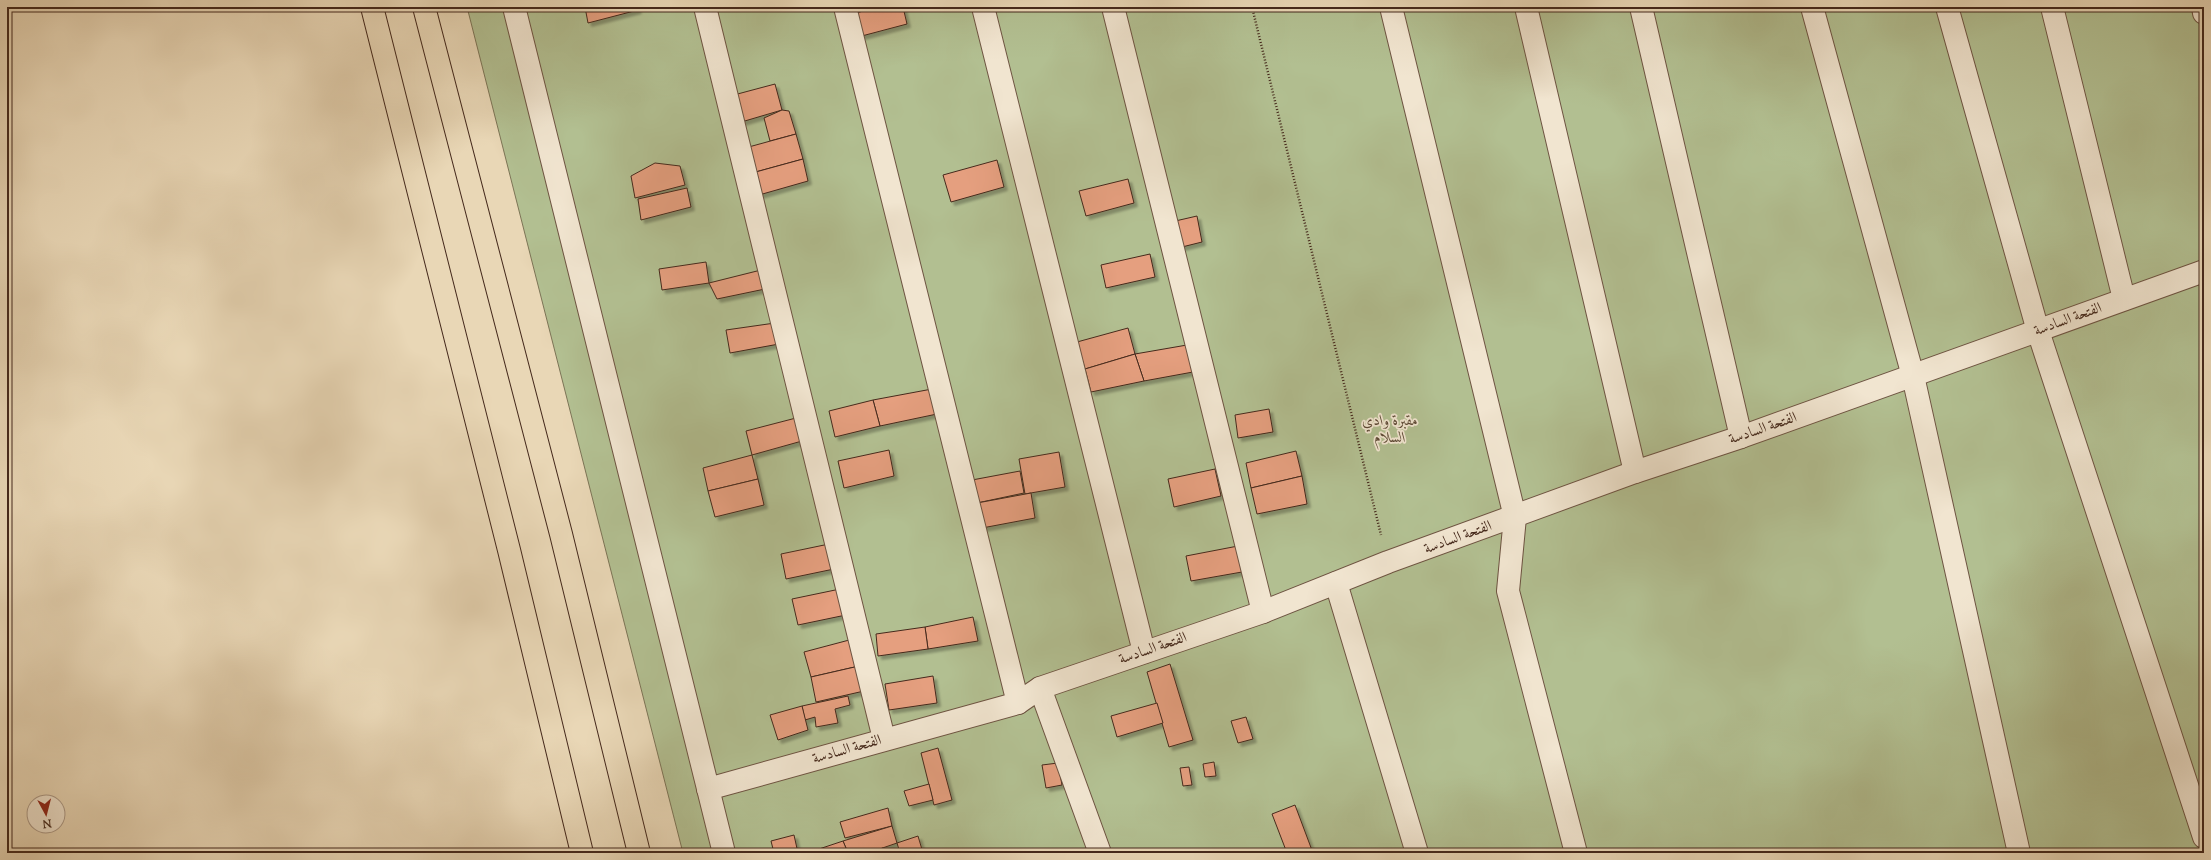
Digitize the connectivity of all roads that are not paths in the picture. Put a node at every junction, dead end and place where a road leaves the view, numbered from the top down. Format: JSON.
{"nodes":[{"id":1,"x":372,"y":7,"type":"edge"},
{"id":2,"x":424,"y":7,"type":"edge"},
{"id":3,"x":514,"y":7,"type":"edge"},
{"id":4,"x":704,"y":7,"type":"edge"},
{"id":5,"x":845,"y":7,"type":"edge"},
{"id":6,"x":983,"y":7,"type":"edge"},
{"id":7,"x":1113,"y":7,"type":"edge"},
{"id":8,"x":1391,"y":7,"type":"edge"},
{"id":9,"x":1526,"y":7,"type":"edge"},
{"id":10,"x":1641,"y":7,"type":"edge"},
{"id":11,"x":1812,"y":7,"type":"edge"},
{"id":12,"x":1946,"y":7,"type":"edge"},
{"id":13,"x":2052,"y":7,"type":"edge"},
{"id":14,"x":2203,"y":7,"type":"edge"},
{"id":15,"x":2204,"y":13,"type":"edge"},
{"id":16,"x":2204,"y":271,"type":"edge"},
{"id":17,"x":2124,"y":299,"type":"junction"},
{"id":18,"x":2038,"y":331,"type":"junction"},
{"id":19,"x":1912,"y":376,"type":"junction"},
{"id":20,"x":1741,"y":437,"type":"junction"},
{"id":21,"x":1635,"y":472,"type":"junction"},
{"id":22,"x":1515,"y":517,"type":"junction"},
{"id":23,"x":1336,"y":583,"type":"junction"},
{"id":24,"x":1263,"y":612,"type":"junction"},
{"id":25,"x":1144,"y":652,"type":"junction"},
{"id":26,"x":1040,"y":688,"type":"junction"},
{"id":27,"x":1018,"y":703,"type":"junction"},
{"id":28,"x":884,"y":739,"type":"junction"},
{"id":29,"x":708,"y":789,"type":"junction"},
{"id":30,"x":2204,"y":837,"type":"edge"},
{"id":31,"x":582,"y":853,"type":"edge"},
{"id":32,"x":639,"y":853,"type":"edge"},
{"id":33,"x":724,"y":853,"type":"edge"},
{"id":34,"x":1100,"y":853,"type":"edge"},
{"id":35,"x":1417,"y":853,"type":"edge"},
{"id":36,"x":1576,"y":853,"type":"edge"},
{"id":37,"x":2019,"y":853,"type":"edge"}],
"edges":[{"from":1,"to":31,"type":"main road"},
{"from":2,"to":32,"type":"main road"},
{"from":3,"to":29,"type":"street"},
{"from":4,"to":28,"type":"street"},
{"from":5,"to":27,"type":"street"},
{"from":6,"to":25,"type":"street"},
{"from":7,"to":24,"type":"street"},
{"from":8,"to":22,"type":"street"},
{"from":9,"to":21,"type":"street"},
{"from":10,"to":20,"type":"street"},
{"from":11,"to":19,"type":"street"},
{"from":12,"to":18,"type":"street"},
{"from":13,"to":17,"type":"street"},
{"from":14,"to":15,"type":"street"},
{"from":16,"to":17,"type":"street","name":"الفتحة السادسة"},
{"from":17,"to":18,"type":"street","name":"الفتحة السادسة"},
{"from":18,"to":19,"type":"street","name":"الفتحة السادسة"},
{"from":18,"to":30,"type":"street"},
{"from":19,"to":20,"type":"street","name":"الفتحة السادسة"},
{"from":19,"to":37,"type":"street"},
{"from":20,"to":21,"type":"street","name":"الفتحة السادسة"},
{"from":21,"to":22,"type":"street","name":"الفتحة السادسة"},
{"from":22,"to":23,"type":"street","name":"الفتحة السادسة"},
{"from":22,"to":36,"type":"street"},
{"from":23,"to":24,"type":"street","name":"الفتحة السادسة"},
{"from":23,"to":35,"type":"street"},
{"from":24,"to":25,"type":"street","name":"الفتحة السادسة"},
{"from":25,"to":26,"type":"street","name":"الفتحة السادسة"},
{"from":26,"to":27,"type":"street","name":"الفتحة السادسة"},
{"from":26,"to":34,"type":"street"},
{"from":27,"to":28,"type":"street","name":"الفتحة السادسة"},
{"from":28,"to":29,"type":"street","name":"الفتحة السادسة"},
{"from":29,"to":33,"type":"street"}]}
